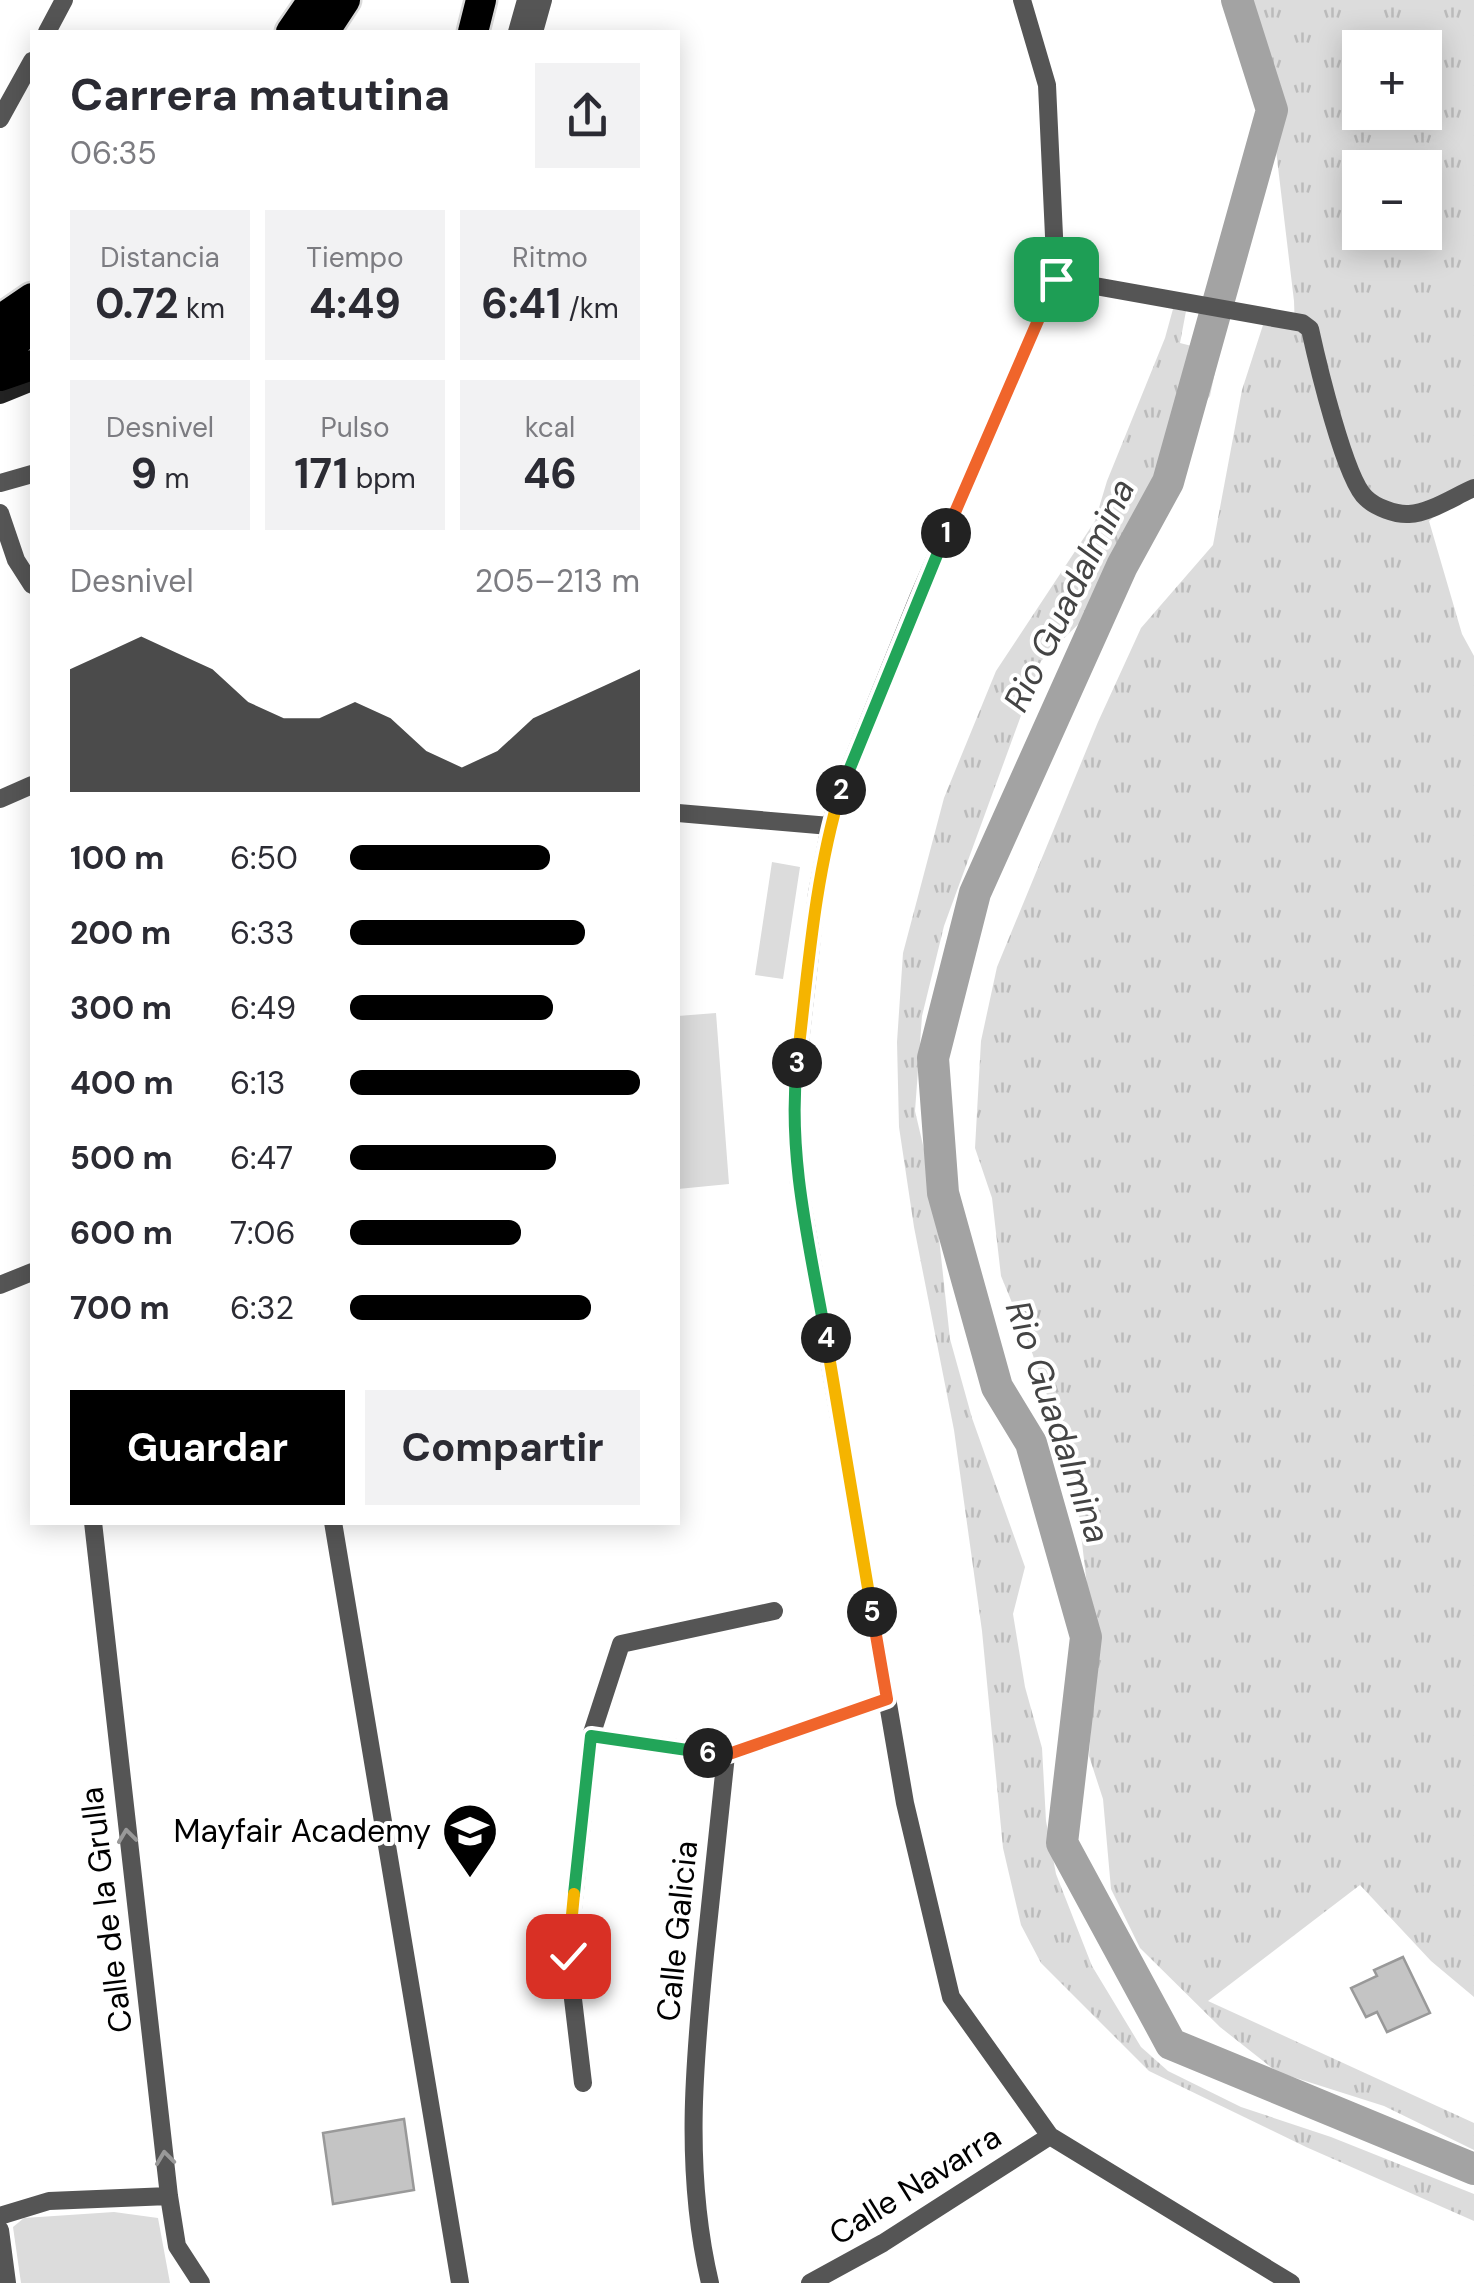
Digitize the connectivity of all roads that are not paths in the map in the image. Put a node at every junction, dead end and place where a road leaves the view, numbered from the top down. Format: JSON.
{"nodes":[{"id":1,"x":64,"y":0,"type":"edge"},
{"id":2,"x":313,"y":0,"type":"edge"},
{"id":3,"x":345,"y":0,"type":"edge"},
{"id":4,"x":526,"y":0,"type":"edge"},
{"id":5,"x":543,"y":0,"type":"edge"},
{"id":6,"x":1022,"y":0,"type":"edge"},
{"id":7,"x":48,"y":30,"type":"edge"},
{"id":8,"x":293,"y":30,"type":"edge"},
{"id":9,"x":325,"y":30,"type":"edge"},
{"id":10,"x":518,"y":30,"type":"edge"},
{"id":11,"x":535,"y":30,"type":"edge"},
{"id":12,"x":30,"y":65,"type":"edge"},
{"id":13,"x":0,"y":119,"type":"edge"},
{"id":14,"x":1056,"y":279,"type":"junction"},
{"id":15,"x":30,"y":299,"type":"edge"},
{"id":16,"x":0,"y":320,"type":"edge"},
{"id":17,"x":30,"y":331,"type":"edge"},
{"id":18,"x":0,"y":352,"type":"edge"},
{"id":19,"x":30,"y":366,"type":"edge"},
{"id":20,"x":0,"y":376,"type":"edge"},
{"id":21,"x":30,"y":382,"type":"edge"},
{"id":22,"x":0,"y":394,"type":"edge"},
{"id":23,"x":30,"y":480,"type":"edge"},
{"id":24,"x":0,"y":483,"type":"edge"},
{"id":25,"x":1474,"y":488,"type":"edge"},
{"id":26,"x":0,"y":513,"type":"edge"},
{"id":27,"x":30,"y":583,"type":"edge"},
{"id":28,"x":30,"y":786,"type":"edge"},
{"id":29,"x":4,"y":793,"type":"edge"},
{"id":30,"x":680,"y":813,"type":"edge"},
{"id":31,"x":830,"y":826,"type":"junction"},
{"id":32,"x":30,"y":1273,"type":"edge"},
{"id":33,"x":0,"y":1286,"type":"edge"},
{"id":34,"x":93,"y":1525,"type":"edge"},
{"id":35,"x":334,"y":1525,"type":"edge"},
{"id":36,"x":774,"y":1612,"type":"dead end"},
{"id":37,"x":887,"y":1699,"type":"junction"},
{"id":38,"x":591,"y":1736,"type":"junction"},
{"id":39,"x":726,"y":1755,"type":"junction"},
{"id":40,"x":583,"y":2083,"type":"dead end"},
{"id":41,"x":1050,"y":2136,"type":"junction"},
{"id":42,"x":170,"y":2196,"type":"junction"},
{"id":43,"x":0,"y":2216,"type":"edge"},
{"id":44,"x":0,"y":2230,"type":"edge"},
{"id":45,"x":459,"y":2275,"type":"edge"},
{"id":46,"x":7,"y":2283,"type":"edge"},
{"id":47,"x":201,"y":2283,"type":"edge"},
{"id":48,"x":444,"y":2283,"type":"edge"},
{"id":49,"x":710,"y":2283,"type":"edge"},
{"id":50,"x":810,"y":2283,"type":"edge"},
{"id":51,"x":1291,"y":2283,"type":"edge"}],
"edges":[{"from":1,"to":7,"type":"street"},
{"from":2,"to":8,"type":"highway"},
{"from":3,"to":9,"type":"highway"},
{"from":4,"to":10,"type":"street"},
{"from":5,"to":11,"type":"street"},
{"from":6,"to":14,"type":"street"},
{"from":12,"to":13,"type":"street"},
{"from":14,"to":25,"type":"street"},
{"from":14,"to":31,"type":"street"},
{"from":15,"to":16,"type":"highway"},
{"from":17,"to":18,"type":"highway"},
{"from":19,"to":20,"type":"highway"},
{"from":21,"to":22,"type":"main road"},
{"from":23,"to":24,"type":"street"},
{"from":26,"to":27,"type":"street"},
{"from":28,"to":29,"type":"street"},
{"from":30,"to":31,"type":"street"},
{"from":31,"to":37,"type":"street"},
{"from":32,"to":33,"type":"street"},
{"from":42,"to":34,"type":"street","name":"Calle de la Grulla","one_way":true},
{"from":35,"to":45,"type":"street"},
{"from":36,"to":38,"type":"street"},
{"from":37,"to":39,"type":"street"},
{"from":37,"to":41,"type":"street"},
{"from":38,"to":39,"type":"street"},
{"from":38,"to":40,"type":"street"},
{"from":39,"to":49,"type":"street","name":"Calle Galicia"},
{"from":41,"to":50,"type":"street","name":"Calle Navarra"},
{"from":41,"to":51,"type":"street"},
{"from":42,"to":43,"type":"street"},
{"from":42,"to":47,"type":"street","name":"Calle de la Grulla"},
{"from":44,"to":46,"type":"street"},
{"from":45,"to":48,"type":"street"}]}
